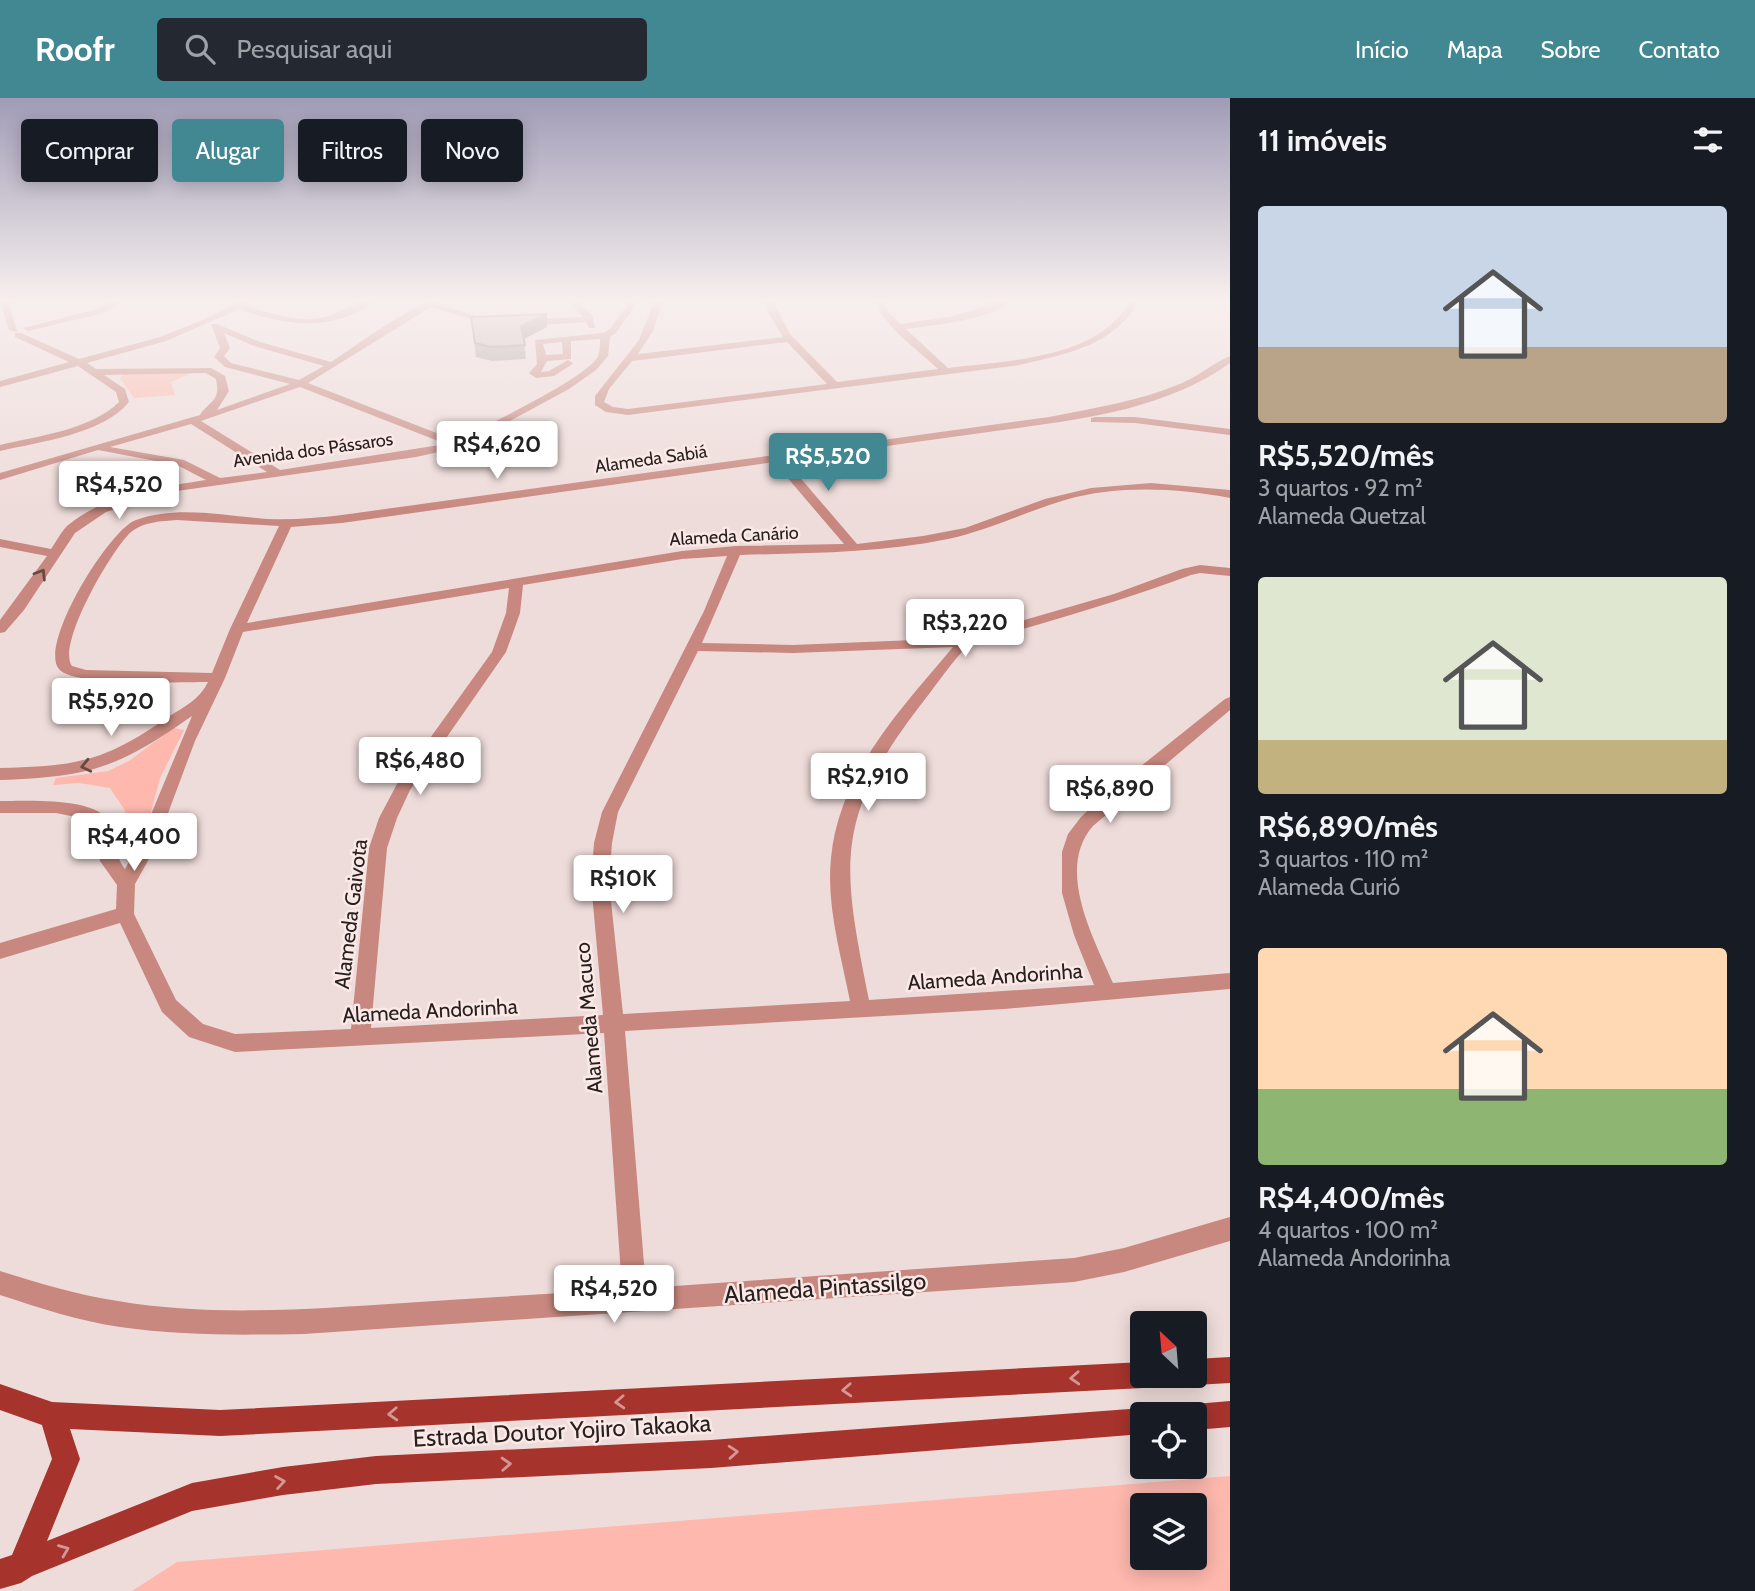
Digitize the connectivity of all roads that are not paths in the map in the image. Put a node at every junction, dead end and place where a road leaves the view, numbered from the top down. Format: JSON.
{"nodes":[{"id":1,"x":59,"y":370,"type":"edge"},
{"id":2,"x":92,"y":370,"type":"edge"},
{"id":3,"x":168,"y":370,"type":"edge"},
{"id":4,"x":193,"y":370,"type":"edge"},
{"id":5,"x":244,"y":370,"type":"edge"},
{"id":6,"x":322,"y":370,"type":"edge"},
{"id":7,"x":537,"y":370,"type":"edge"},
{"id":8,"x":555,"y":370,"type":"edge"},
{"id":9,"x":591,"y":370,"type":"edge"},
{"id":10,"x":622,"y":370,"type":"edge"},
{"id":11,"x":820,"y":370,"type":"edge"},
{"id":12,"x":944,"y":370,"type":"edge"},
{"id":13,"x":964,"y":370,"type":"edge"},
{"id":14,"x":1214,"y":370,"type":"edge"},
{"id":15,"x":248,"y":371,"type":"junction"},
{"id":16,"x":96,"y":372,"type":"junction"},
{"id":17,"x":947,"y":372,"type":"junction"},
{"id":18,"x":223,"y":383,"type":"junction"},
{"id":19,"x":299,"y":383,"type":"junction"},
{"id":20,"x":0,"y":384,"type":"edge"},
{"id":21,"x":835,"y":386,"type":"junction"},
{"id":22,"x":1121,"y":407,"type":"junction"},
{"id":23,"x":192,"y":420,"type":"junction"},
{"id":24,"x":1049,"y":420,"type":"junction"},
{"id":25,"x":1135,"y":420,"type":"junction"},
{"id":26,"x":1230,"y":432,"type":"edge"},
{"id":27,"x":458,"y":445,"type":"junction"},
{"id":28,"x":0,"y":448,"type":"edge"},
{"id":29,"x":79,"y":451,"type":"junction"},
{"id":30,"x":778,"y":459,"type":"junction"},
{"id":31,"x":276,"y":472,"type":"junction"},
{"id":32,"x":0,"y":477,"type":"edge"},
{"id":33,"x":216,"y":481,"type":"junction"},
{"id":34,"x":1230,"y":494,"type":"edge"},
{"id":35,"x":286,"y":524,"type":"junction"},
{"id":36,"x":6,"y":543,"type":"edge"},
{"id":37,"x":854,"y":548,"type":"junction"},
{"id":38,"x":736,"y":550,"type":"junction"},
{"id":39,"x":53,"y":553,"type":"junction"},
{"id":40,"x":0,"y":560,"type":"edge"},
{"id":41,"x":1230,"y":572,"type":"edge"},
{"id":42,"x":517,"y":581,"type":"junction"},
{"id":43,"x":0,"y":629,"type":"edge"},
{"id":44,"x":237,"y":629,"type":"junction"},
{"id":45,"x":964,"y":642,"type":"junction"},
{"id":46,"x":693,"y":647,"type":"junction"},
{"id":47,"x":218,"y":678,"type":"junction"},
{"id":48,"x":209,"y":697,"type":"junction"},
{"id":49,"x":1230,"y":702,"type":"edge"},
{"id":50,"x":0,"y":774,"type":"edge"},
{"id":51,"x":0,"y":807,"type":"edge"},
{"id":52,"x":146,"y":848,"type":"junction"},
{"id":53,"x":109,"y":860,"type":"junction"},
{"id":54,"x":126,"y":884,"type":"junction"},
{"id":55,"x":125,"y":914,"type":"junction"},
{"id":56,"x":0,"y":951,"type":"edge"},
{"id":57,"x":1230,"y":981,"type":"edge"},
{"id":58,"x":1107,"y":991,"type":"junction"},
{"id":59,"x":861,"y":1009,"type":"junction"},
{"id":60,"x":614,"y":1023,"type":"junction"},
{"id":61,"x":360,"y":1038,"type":"junction"},
{"id":62,"x":1230,"y":1229,"type":"edge"},
{"id":63,"x":0,"y":1283,"type":"edge"},
{"id":64,"x":635,"y":1301,"type":"junction"},
{"id":65,"x":1230,"y":1370,"type":"edge"},
{"id":66,"x":1208,"y":1371,"type":"edge"},
{"id":67,"x":1130,"y":1376,"type":"edge"},
{"id":68,"x":0,"y":1397,"type":"edge"},
{"id":69,"x":1230,"y":1414,"type":"edge"},
{"id":70,"x":52,"y":1415,"type":"junction"},
{"id":71,"x":1207,"y":1416,"type":"edge"},
{"id":72,"x":1130,"y":1422,"type":"edge"},
{"id":73,"x":10,"y":1571,"type":"edge"}],
"edges":[{"from":1,"to":20,"type":"street"},
{"from":2,"to":16,"type":"street"},
{"from":3,"to":16,"type":"street"},
{"from":4,"to":18,"type":"street"},
{"from":5,"to":15,"type":"street"},
{"from":6,"to":19,"type":"street"},
{"from":7,"to":8,"type":"street"},
{"from":9,"to":27,"type":"street","name":"Avenida dos Pássaros"},
{"from":10,"to":21,"type":"street"},
{"from":11,"to":21,"type":"street"},
{"from":12,"to":17,"type":"street"},
{"from":13,"to":17,"type":"street"},
{"from":14,"to":22,"type":"street","name":"Alameda Sabiá"},
{"from":15,"to":18,"type":"street"},
{"from":15,"to":19,"type":"street"},
{"from":16,"to":28,"type":"street"},
{"from":17,"to":21,"type":"street"},
{"from":18,"to":23,"type":"street"},
{"from":19,"to":23,"type":"street"},
{"from":19,"to":27,"type":"street"},
{"from":22,"to":24,"type":"street","name":"Alameda Sabiá"},
{"from":22,"to":25,"type":"street"},
{"from":23,"to":29,"type":"street"},
{"from":23,"to":31,"type":"street"},
{"from":24,"to":25,"type":"street"},
{"from":24,"to":30,"type":"street","name":"Alameda Sabiá"},
{"from":25,"to":26,"type":"street"},
{"from":27,"to":31,"type":"street","name":"Avenida dos Pássaros"},
{"from":29,"to":32,"type":"street"},
{"from":29,"to":33,"type":"street"},
{"from":30,"to":35,"type":"street","name":"Alameda Sabiá"},
{"from":30,"to":37,"type":"street"},
{"from":31,"to":33,"type":"street","name":"Avenida dos Pássaros"},
{"from":33,"to":39,"type":"street","name":"Avenida dos Pássaros"},
{"from":34,"to":37,"type":"street","name":"Alameda Canário"},
{"from":35,"to":44,"type":"street","name":"Alameda Andorinha"},
{"from":35,"to":47,"type":"street","name":"Alameda Sabiá"},
{"from":36,"to":39,"type":"street"},
{"from":36,"to":40,"type":"street"},
{"from":37,"to":38,"type":"street","name":"Alameda Canário"},
{"from":38,"to":42,"type":"street","name":"Alameda Canário"},
{"from":38,"to":46,"type":"street","name":"Alameda Macuco"},
{"from":43,"to":39,"type":"street","name":"Avenida dos Pássaros","one_way":true},
{"from":41,"to":45,"type":"street"},
{"from":42,"to":44,"type":"street","name":"Alameda Canário"},
{"from":42,"to":61,"type":"street","name":"Alameda Gaivota"},
{"from":44,"to":47,"type":"street","name":"Alameda Andorinha"},
{"from":45,"to":46,"type":"street"},
{"from":45,"to":59,"type":"street"},
{"from":46,"to":60,"type":"street","name":"Alameda Macuco"},
{"from":47,"to":48,"type":"street","name":"Alameda Andorinha"},
{"from":48,"to":50,"type":"street","one_way":true},
{"from":48,"to":52,"type":"street","name":"Alameda Andorinha"},
{"from":49,"to":58,"type":"street"},
{"from":51,"to":53,"type":"street"},
{"from":52,"to":53,"type":"street"},
{"from":52,"to":54,"type":"street","name":"Alameda Andorinha"},
{"from":53,"to":54,"type":"street"},
{"from":54,"to":55,"type":"street","name":"Alameda Andorinha"},
{"from":55,"to":56,"type":"street"},
{"from":55,"to":61,"type":"street","name":"Alameda Andorinha"},
{"from":57,"to":58,"type":"street","name":"Alameda Andorinha"},
{"from":58,"to":59,"type":"street","name":"Alameda Andorinha"},
{"from":59,"to":60,"type":"street","name":"Alameda Andorinha"},
{"from":60,"to":61,"type":"street","name":"Alameda Andorinha"},
{"from":60,"to":64,"type":"street","name":"Alameda Macuco"},
{"from":62,"to":64,"type":"street","name":"Alameda Pintassilgo"},
{"from":63,"to":64,"type":"street","name":"Alameda Pintassilgo"},
{"from":65,"to":66,"type":"main road"},
{"from":67,"to":70,"type":"main road","name":"Estrada Doutor Yojiro Takaoka","one_way":true},
{"from":68,"to":70,"type":"main road","name":"Estrada Doutor Yojiro Takaoka"},
{"from":69,"to":71,"type":"main road"},
{"from":70,"to":73,"type":"main road"},
{"from":73,"to":72,"type":"main road","name":"Estrada Doutor Yojiro Takaoka","one_way":true}]}
